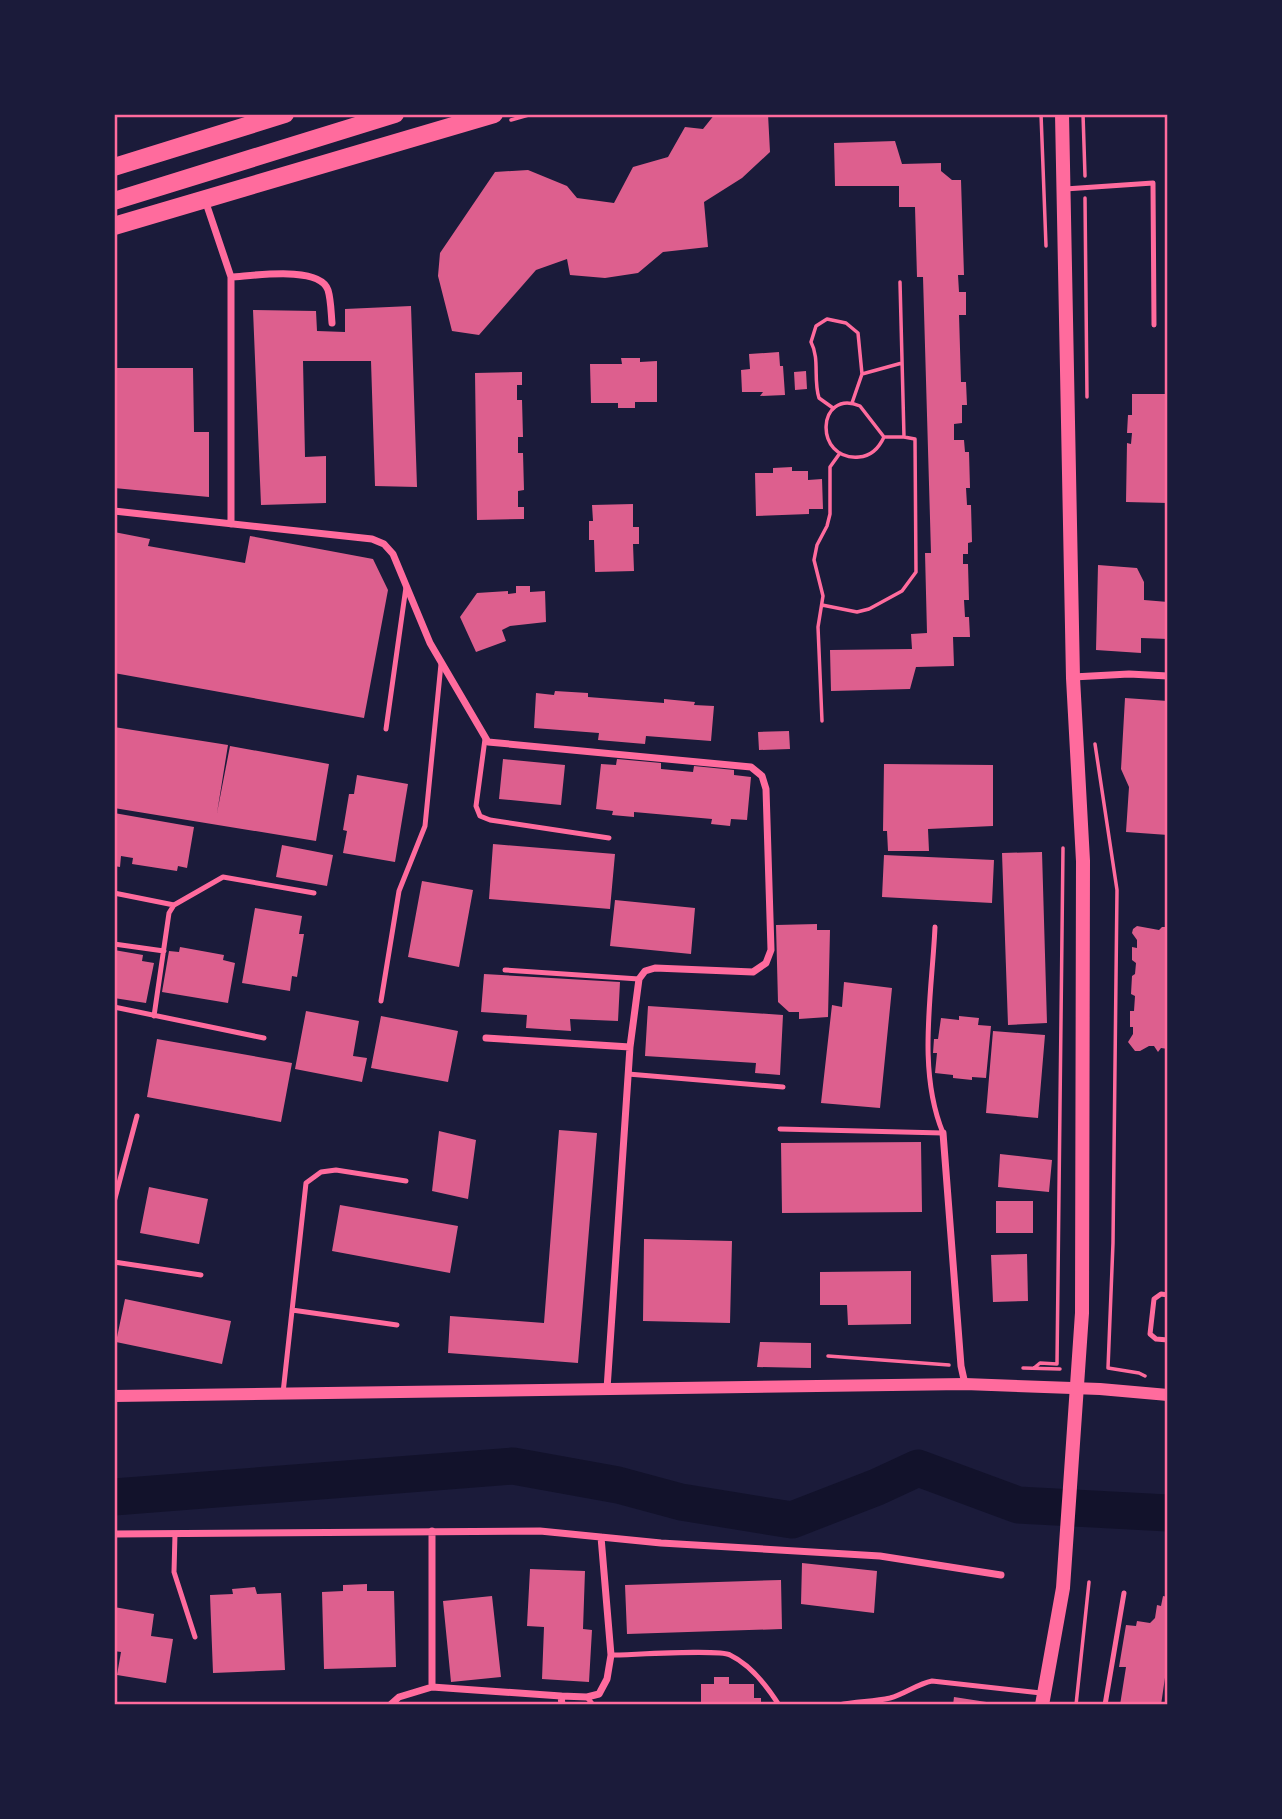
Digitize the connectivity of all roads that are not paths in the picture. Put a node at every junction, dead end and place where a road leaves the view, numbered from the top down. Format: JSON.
{"nodes":[{"id":1,"x":285,"y":114,"type":"edge"},
{"id":2,"x":396,"y":114,"type":"edge"},
{"id":3,"x":494,"y":114,"type":"edge"},
{"id":4,"x":1062,"y":114,"type":"edge"},
{"id":5,"x":114,"y":167,"type":"edge"},
{"id":6,"x":1065,"y":189,"type":"junction"},
{"id":7,"x":114,"y":201,"type":"edge"},
{"id":8,"x":205,"y":201,"type":"junction"},
{"id":9,"x":114,"y":226,"type":"edge"},
{"id":10,"x":230,"y":277,"type":"junction"},
{"id":11,"x":332,"y":323,"type":"dead end"},
{"id":12,"x":1154,"y":325,"type":"dead end"},
{"id":13,"x":114,"y":511,"type":"edge"},
{"id":14,"x":231,"y":524,"type":"junction"},
{"id":15,"x":406,"y":587,"type":"junction"},
{"id":16,"x":441,"y":664,"type":"junction"},
{"id":17,"x":1168,"y":676,"type":"edge"},
{"id":18,"x":1073,"y":678,"type":"junction"},
{"id":19,"x":386,"y":729,"type":"dead end"},
{"id":20,"x":485,"y":739,"type":"junction"},
{"id":21,"x":609,"y":838,"type":"dead end"},
{"id":22,"x":114,"y":893,"type":"edge"},
{"id":23,"x":314,"y":893,"type":"dead end"},
{"id":24,"x":174,"y":905,"type":"junction"},
{"id":25,"x":936,"y":927,"type":"dead end"},
{"id":26,"x":114,"y":944,"type":"edge"},
{"id":27,"x":164,"y":951,"type":"junction"},
{"id":28,"x":505,"y":970,"type":"dead end"},
{"id":29,"x":639,"y":979,"type":"junction"},
{"id":30,"x":380,"y":1001,"type":"dead end"},
{"id":31,"x":114,"y":1007,"type":"edge"},
{"id":32,"x":154,"y":1016,"type":"junction"},
{"id":33,"x":264,"y":1038,"type":"dead end"},
{"id":34,"x":486,"y":1038,"type":"dead end"},
{"id":35,"x":630,"y":1048,"type":"junction"},
{"id":36,"x":628,"y":1074,"type":"junction"},
{"id":37,"x":783,"y":1087,"type":"dead end"},
{"id":38,"x":137,"y":1116,"type":"dead end"},
{"id":39,"x":780,"y":1129,"type":"dead end"},
{"id":40,"x":943,"y":1133,"type":"junction"},
{"id":41,"x":406,"y":1181,"type":"dead end"},
{"id":42,"x":114,"y":1202,"type":"edge"},
{"id":43,"x":114,"y":1262,"type":"edge"},
{"id":44,"x":201,"y":1275,"type":"dead end"},
{"id":45,"x":1168,"y":1295,"type":"edge"},
{"id":46,"x":292,"y":1310,"type":"junction"},
{"id":47,"x":397,"y":1325,"type":"dead end"},
{"id":48,"x":1168,"y":1340,"type":"edge"},
{"id":49,"x":965,"y":1384,"type":"junction"},
{"id":50,"x":607,"y":1391,"type":"junction"},
{"id":51,"x":283,"y":1394,"type":"junction"},
{"id":52,"x":1168,"y":1395,"type":"edge"},
{"id":53,"x":114,"y":1396,"type":"edge"},
{"id":54,"x":432,"y":1531,"type":"junction"},
{"id":55,"x":114,"y":1534,"type":"edge"},
{"id":56,"x":175,"y":1534,"type":"junction"},
{"id":57,"x":601,"y":1537,"type":"junction"},
{"id":58,"x":1001,"y":1575,"type":"dead end"},
{"id":59,"x":1124,"y":1592,"type":"dead end"},
{"id":60,"x":195,"y":1637,"type":"dead end"},
{"id":61,"x":611,"y":1655,"type":"junction"},
{"id":62,"x":432,"y":1687,"type":"junction"},
{"id":63,"x":561,"y":1696,"type":"junction"},
{"id":64,"x":587,"y":1697,"type":"junction"},
{"id":65,"x":1044,"y":1699,"type":"edge"},
{"id":66,"x":390,"y":1705,"type":"edge"},
{"id":67,"x":562,"y":1705,"type":"edge"},
{"id":68,"x":593,"y":1705,"type":"edge"},
{"id":69,"x":779,"y":1705,"type":"edge"},
{"id":70,"x":839,"y":1705,"type":"edge"},
{"id":71,"x":1105,"y":1705,"type":"edge"}],
"edges":[{"from":1,"to":5,"type":"main road"},
{"from":2,"to":7,"type":"main road"},
{"from":3,"to":8,"type":"main road"},
{"from":4,"to":6,"type":"main road"},
{"from":6,"to":12,"type":"lane"},
{"from":6,"to":18,"type":"main road"},
{"from":8,"to":9,"type":"main road"},
{"from":8,"to":10,"type":"street"},
{"from":10,"to":11,"type":"street"},
{"from":10,"to":14,"type":"street"},
{"from":13,"to":14,"type":"street"},
{"from":14,"to":15,"type":"street"},
{"from":15,"to":16,"type":"street"},
{"from":15,"to":19,"type":"lane"},
{"from":16,"to":20,"type":"street"},
{"from":16,"to":30,"type":"lane"},
{"from":17,"to":18,"type":"street"},
{"from":18,"to":65,"type":"main road"},
{"from":20,"to":21,"type":"lane"},
{"from":20,"to":29,"type":"street"},
{"from":22,"to":24,"type":"lane"},
{"from":23,"to":24,"type":"lane"},
{"from":24,"to":27,"type":"lane"},
{"from":25,"to":40,"type":"lane"},
{"from":26,"to":27,"type":"lane"},
{"from":27,"to":32,"type":"lane"},
{"from":28,"to":29,"type":"lane"},
{"from":29,"to":35,"type":"street"},
{"from":31,"to":32,"type":"lane"},
{"from":32,"to":33,"type":"lane"},
{"from":34,"to":35,"type":"street"},
{"from":35,"to":36,"type":"street"},
{"from":36,"to":37,"type":"lane"},
{"from":36,"to":50,"type":"street"},
{"from":38,"to":42,"type":"lane"},
{"from":39,"to":40,"type":"lane"},
{"from":40,"to":49,"type":"street"},
{"from":41,"to":46,"type":"lane"},
{"from":43,"to":44,"type":"lane"},
{"from":45,"to":48,"type":"lane"},
{"from":46,"to":47,"type":"lane"},
{"from":46,"to":51,"type":"lane"},
{"from":49,"to":50,"type":"street"},
{"from":49,"to":52,"type":"street"},
{"from":50,"to":51,"type":"street"},
{"from":51,"to":53,"type":"street"},
{"from":54,"to":56,"type":"street"},
{"from":54,"to":57,"type":"street"},
{"from":54,"to":62,"type":"street"},
{"from":55,"to":56,"type":"street"},
{"from":56,"to":60,"type":"lane"},
{"from":57,"to":58,"type":"street"},
{"from":57,"to":61,"type":"street"},
{"from":59,"to":71,"type":"lane"},
{"from":61,"to":64,"type":"street"},
{"from":61,"to":69,"type":"lane"},
{"from":62,"to":63,"type":"street"},
{"from":62,"to":66,"type":"street"},
{"from":63,"to":64,"type":"street"},
{"from":63,"to":67,"type":"street"},
{"from":64,"to":68,"type":"lane"},
{"from":65,"to":70,"type":"lane"}]}
